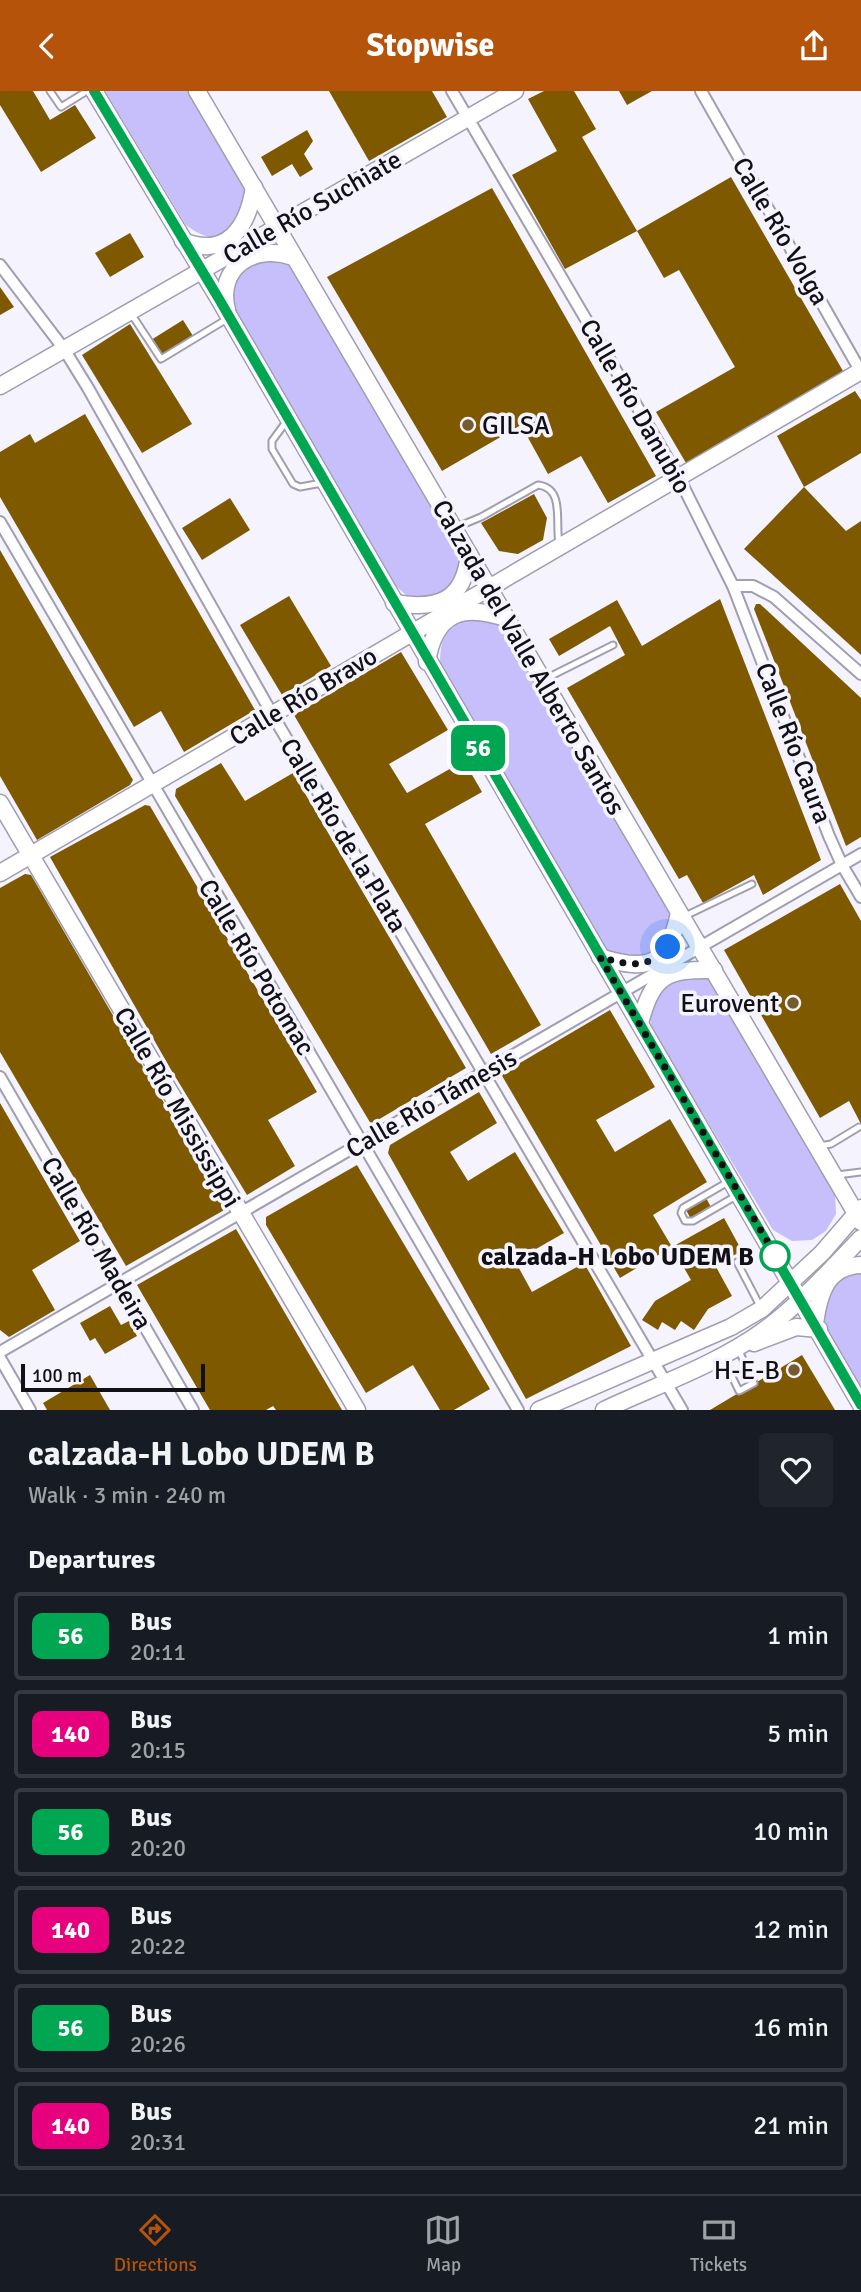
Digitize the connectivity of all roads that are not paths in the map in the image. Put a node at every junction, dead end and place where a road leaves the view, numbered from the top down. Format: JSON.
{"nodes":[{"id":1,"x":50,"y":91,"type":"edge"},
{"id":2,"x":87,"y":91,"type":"edge"},
{"id":3,"x":94,"y":91,"type":"edge"},
{"id":4,"x":197,"y":91,"type":"edge"},
{"id":5,"x":452,"y":91,"type":"edge"},
{"id":6,"x":515,"y":91,"type":"edge"},
{"id":7,"x":701,"y":91,"type":"edge"},
{"id":8,"x":469,"y":118,"type":"junction"},
{"id":9,"x":254,"y":187,"type":"junction"},
{"id":10,"x":275,"y":226,"type":"junction"},
{"id":11,"x":183,"y":241,"type":"junction"},
{"id":12,"x":293,"y":257,"type":"junction"},
{"id":13,"x":0,"y":265,"type":"edge"},
{"id":14,"x":201,"y":270,"type":"junction"},
{"id":15,"x":129,"y":311,"type":"junction"},
{"id":16,"x":229,"y":318,"type":"junction"},
{"id":17,"x":64,"y":348,"type":"junction"},
{"id":18,"x":861,"y":371,"type":"edge"},
{"id":19,"x":0,"y":386,"type":"edge"},
{"id":20,"x":288,"y":420,"type":"junction"},
{"id":21,"x":679,"y":478,"type":"junction"},
{"id":22,"x":325,"y":483,"type":"junction"},
{"id":23,"x":0,"y":522,"type":"edge"},
{"id":24,"x":454,"y":529,"type":"junction"},
{"id":25,"x":559,"y":546,"type":"junction"},
{"id":26,"x":469,"y":554,"type":"junction"},
{"id":27,"x":733,"y":586,"type":"junction"},
{"id":28,"x":489,"y":587,"type":"junction"},
{"id":29,"x":394,"y":603,"type":"junction"},
{"id":30,"x":508,"y":619,"type":"junction"},
{"id":31,"x":410,"y":632,"type":"junction"},
{"id":32,"x":613,"y":645,"type":"dead end"},
{"id":33,"x":427,"y":662,"type":"junction"},
{"id":34,"x":861,"y":674,"type":"edge"},
{"id":35,"x":543,"y":680,"type":"junction"},
{"id":36,"x":272,"y":714,"type":"junction"},
{"id":37,"x":152,"y":787,"type":"junction"},
{"id":38,"x":0,"y":803,"type":"edge"},
{"id":39,"x":861,"y":853,"type":"edge"},
{"id":40,"x":30,"y":855,"type":"junction"},
{"id":41,"x":842,"y":865,"type":"junction"},
{"id":42,"x":0,"y":873,"type":"edge"},
{"id":43,"x":752,"y":884,"type":"dead end"},
{"id":44,"x":861,"y":897,"type":"edge"},
{"id":45,"x":680,"y":915,"type":"junction"},
{"id":46,"x":700,"y":948,"type":"junction"},
{"id":47,"x":600,"y":957,"type":"junction"},
{"id":48,"x":714,"y":970,"type":"junction"},
{"id":49,"x":621,"y":992,"type":"junction"},
{"id":50,"x":640,"y":1023,"type":"junction"},
{"id":51,"x":482,"y":1073,"type":"junction"},
{"id":52,"x":0,"y":1077,"type":"edge"},
{"id":53,"x":859,"y":1127,"type":"dead end"},
{"id":54,"x":362,"y":1144,"type":"junction"},
{"id":55,"x":817,"y":1147,"type":"junction"},
{"id":56,"x":861,"y":1171,"type":"edge"},
{"id":57,"x":833,"y":1176,"type":"junction"},
{"id":58,"x":734,"y":1188,"type":"junction"},
{"id":59,"x":240,"y":1214,"type":"junction"},
{"id":60,"x":859,"y":1214,"type":"edge"},
{"id":61,"x":861,"y":1238,"type":"edge"},
{"id":62,"x":737,"y":1262,"type":"dead end"},
{"id":63,"x":861,"y":1265,"type":"edge"},
{"id":64,"x":792,"y":1283,"type":"junction"},
{"id":65,"x":120,"y":1284,"type":"junction"},
{"id":66,"x":801,"y":1299,"type":"junction"},
{"id":67,"x":762,"y":1309,"type":"junction"},
{"id":68,"x":817,"y":1326,"type":"junction"},
{"id":69,"x":739,"y":1346,"type":"junction"},
{"id":70,"x":0,"y":1352,"type":"edge"},
{"id":71,"x":721,"y":1355,"type":"junction"},
{"id":72,"x":0,"y":1359,"type":"edge"},
{"id":73,"x":653,"y":1359,"type":"junction"},
{"id":74,"x":665,"y":1381,"type":"junction"},
{"id":75,"x":861,"y":1405,"type":"edge"},
{"id":76,"x":30,"y":1410,"type":"edge"},
{"id":77,"x":193,"y":1410,"type":"edge"},
{"id":78,"x":357,"y":1410,"type":"edge"},
{"id":79,"x":518,"y":1410,"type":"edge"},
{"id":80,"x":539,"y":1410,"type":"edge"},
{"id":81,"x":604,"y":1410,"type":"edge"},
{"id":82,"x":682,"y":1410,"type":"edge"}],
"edges":[{"from":1,"to":2,"type":"lane"},
{"from":3,"to":11,"type":"main road"},
{"from":4,"to":9,"type":"main road","name":"Calzada del Valle Alberto Santos"},
{"from":5,"to":8,"type":"street","name":"Calle Río Danubio"},
{"from":6,"to":8,"type":"main road","name":"Calle Río Suchiate"},
{"from":7,"to":18,"type":"street","name":"Calle Río Volga"},
{"from":8,"to":10,"type":"main road","name":"Calle Río Suchiate"},
{"from":8,"to":21,"type":"street","name":"Calle Río Danubio"},
{"from":9,"to":10,"type":"main road","name":"Calzada del Valle Alberto Santos"},
{"from":9,"to":11,"type":"main road"},
{"from":10,"to":12,"type":"main road","name":"Calzada del Valle Alberto Santos"},
{"from":10,"to":14,"type":"main road","name":"Calle Río Suchiate"},
{"from":11,"to":14,"type":"main road"},
{"from":12,"to":16,"type":"main road"},
{"from":12,"to":24,"type":"main road","name":"Calzada del Valle Alberto Santos"},
{"from":13,"to":17,"type":"street","name":"Calle Río de la Plata"},
{"from":14,"to":15,"type":"main road","name":"Calle Río Suchiate"},
{"from":14,"to":16,"type":"main road"},
{"from":15,"to":16,"type":"lane"},
{"from":15,"to":17,"type":"main road","name":"Calle Río Suchiate"},
{"from":16,"to":20,"type":"main road"},
{"from":17,"to":19,"type":"main road","name":"Calle Río Suchiate"},
{"from":17,"to":36,"type":"street","name":"Calle Río de la Plata"},
{"from":18,"to":21,"type":"main road","name":"Calle Río Bravo"},
{"from":20,"to":22,"type":"main road"},
{"from":20,"to":22,"type":"lane"},
{"from":21,"to":25,"type":"main road","name":"Calle Río Bravo"},
{"from":21,"to":27,"type":"street","name":"Calle Río Danubio"},
{"from":22,"to":29,"type":"main road"},
{"from":23,"to":37,"type":"street","name":"Calle Río Potomac"},
{"from":24,"to":25,"type":"lane"},
{"from":24,"to":26,"type":"main road","name":"Calzada del Valle Alberto Santos"},
{"from":25,"to":28,"type":"main road","name":"Calle Río Bravo"},
{"from":26,"to":28,"type":"main road","name":"Calzada del Valle Alberto Santos"},
{"from":26,"to":29,"type":"main road"},
{"from":27,"to":34,"type":"street"},
{"from":27,"to":41,"type":"street","name":"Calle Río Caura"},
{"from":28,"to":30,"type":"main road","name":"Calzada del Valle Alberto Santos"},
{"from":28,"to":31,"type":"main road","name":"Calle Río Bravo"},
{"from":29,"to":31,"type":"main road"},
{"from":30,"to":33,"type":"main road"},
{"from":30,"to":35,"type":"main road","name":"Calzada del Valle Alberto Santos"},
{"from":31,"to":33,"type":"main road"},
{"from":31,"to":36,"type":"main road","name":"Calle Río Bravo"},
{"from":32,"to":35,"type":"lane"},
{"from":33,"to":47,"type":"main road"},
{"from":35,"to":45,"type":"main road","name":"Calzada del Valle Alberto Santos"},
{"from":36,"to":37,"type":"main road","name":"Calle Río Bravo"},
{"from":36,"to":51,"type":"street","name":"Calle Río de la Plata"},
{"from":37,"to":40,"type":"main road","name":"Calle Río Bravo"},
{"from":37,"to":54,"type":"street","name":"Calle Río Potomac"},
{"from":38,"to":40,"type":"main road","name":"Calle Río Mississippi"},
{"from":39,"to":41,"type":"street","name":"Calle Río Támesis"},
{"from":40,"to":42,"type":"main road","name":"Calle Río Bravo"},
{"from":40,"to":59,"type":"main road","name":"Calle Río Mississippi"},
{"from":41,"to":44,"type":"street","name":"Calle Río Caura"},
{"from":41,"to":46,"type":"street","name":"Calle Río Támesis"},
{"from":43,"to":45,"type":"lane"},
{"from":45,"to":46,"type":"main road","name":"Calzada del Valle Alberto Santos"},
{"from":45,"to":47,"type":"main road"},
{"from":46,"to":48,"type":"main road","name":"Calzada del Valle Alberto Santos"},
{"from":46,"to":49,"type":"street","name":"Calle Río Támesis"},
{"from":47,"to":49,"type":"main road"},
{"from":48,"to":50,"type":"main road"},
{"from":48,"to":55,"type":"main road","name":"Calzada del Valle Alberto Santos"},
{"from":49,"to":50,"type":"main road"},
{"from":49,"to":51,"type":"street","name":"Calle Río Támesis"},
{"from":50,"to":58,"type":"main road"},
{"from":51,"to":54,"type":"street","name":"Calle Río Támesis"},
{"from":51,"to":73,"type":"street","name":"Calle Río de la Plata"},
{"from":52,"to":65,"type":"street","name":"Calle Río Madeira"},
{"from":53,"to":55,"type":"lane"},
{"from":54,"to":59,"type":"street","name":"Calle Río Támesis"},
{"from":54,"to":79,"type":"street","name":"Calle Río Potomac"},
{"from":55,"to":57,"type":"main road","name":"Calzada del Valle Alberto Santos"},
{"from":56,"to":57,"type":"lane"},
{"from":57,"to":60,"type":"main road","name":"Calzada del Valle Alberto Santos"},
{"from":58,"to":58,"type":"lane"},
{"from":58,"to":64,"type":"main road"},
{"from":59,"to":65,"type":"street","name":"Calle Río Támesis"},
{"from":59,"to":78,"type":"main road","name":"Calle Río Mississippi"},
{"from":60,"to":64,"type":"main road"},
{"from":61,"to":66,"type":"main road"},
{"from":62,"to":67,"type":"lane"},
{"from":63,"to":68,"type":"main road"},
{"from":64,"to":66,"type":"main road"},
{"from":64,"to":67,"type":"main road"},
{"from":65,"to":70,"type":"street","name":"Calle Río Támesis"},
{"from":65,"to":77,"type":"street","name":"Calle Río Madeira"},
{"from":66,"to":68,"type":"main road"},
{"from":66,"to":69,"type":"main road"},
{"from":67,"to":73,"type":"main road"},
{"from":68,"to":69,"type":"main road"},
{"from":68,"to":75,"type":"main road"},
{"from":69,"to":71,"type":"main road"},
{"from":69,"to":71,"type":"lane"},
{"from":71,"to":74,"type":"main road"},
{"from":72,"to":76,"type":"street"},
{"from":73,"to":74,"type":"street","name":"Calle Río de la Plata"},
{"from":73,"to":80,"type":"main road"},
{"from":74,"to":81,"type":"main road"},
{"from":74,"to":82,"type":"street","name":"Calle Río de la Plata"}]}
